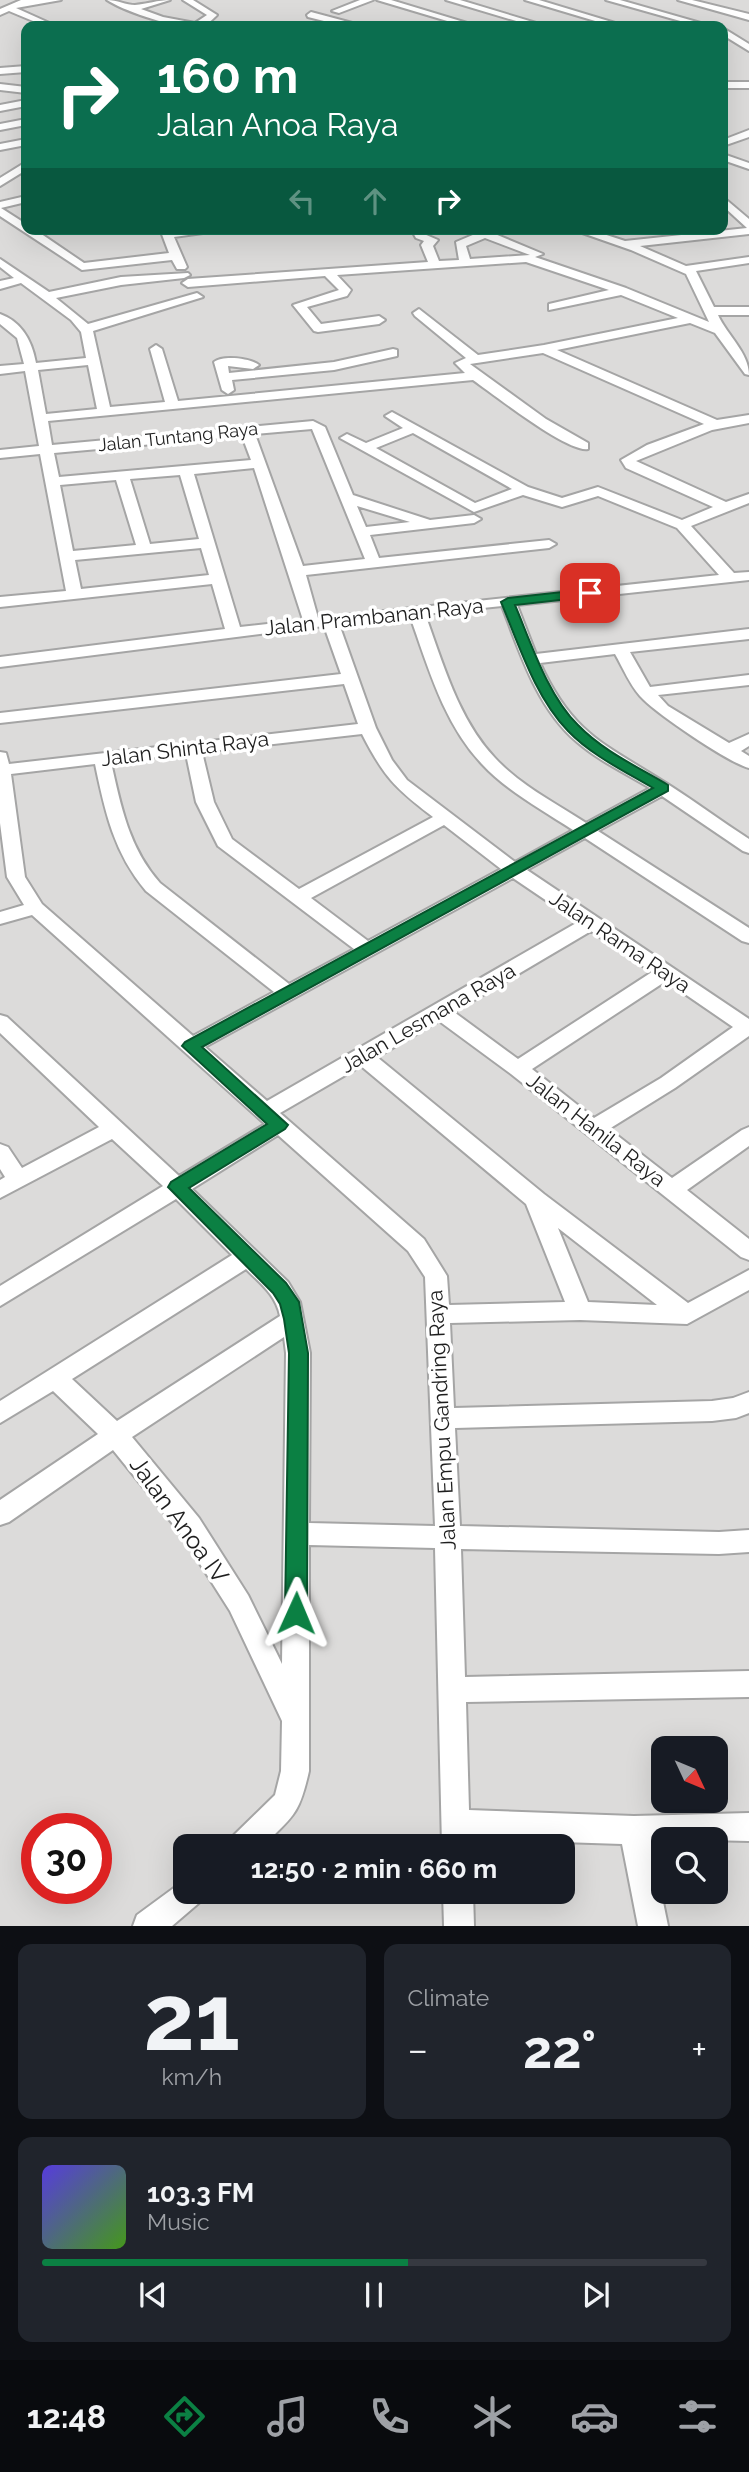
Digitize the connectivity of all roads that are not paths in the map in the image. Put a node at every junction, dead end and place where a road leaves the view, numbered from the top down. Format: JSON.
{"nodes":[{"id":1,"x":57,"y":0,"type":"edge"},
{"id":2,"x":111,"y":0,"type":"edge"},
{"id":3,"x":166,"y":0,"type":"edge"},
{"id":4,"x":187,"y":0,"type":"edge"},
{"id":5,"x":369,"y":0,"type":"edge"},
{"id":6,"x":529,"y":0,"type":"edge"},
{"id":7,"x":610,"y":0,"type":"edge"},
{"id":8,"x":686,"y":0,"type":"edge"},
{"id":9,"x":389,"y":1,"type":"edge"},
{"id":10,"x":460,"y":1,"type":"edge"},
{"id":11,"x":11,"y":6,"type":"edge"},
{"id":12,"x":133,"y":8,"type":"junction"},
{"id":13,"x":723,"y":10,"type":"junction"},
{"id":14,"x":336,"y":11,"type":"dead end"},
{"id":15,"x":311,"y":15,"type":"dead end"},
{"id":16,"x":749,"y":18,"type":"edge"},
{"id":17,"x":165,"y":20,"type":"junction"},
{"id":18,"x":42,"y":21,"type":"edge"},
{"id":19,"x":161,"y":21,"type":"edge"},
{"id":20,"x":170,"y":21,"type":"edge"},
{"id":21,"x":204,"y":21,"type":"edge"},
{"id":22,"x":334,"y":21,"type":"edge"},
{"id":23,"x":455,"y":21,"type":"edge"},
{"id":24,"x":526,"y":21,"type":"edge"},
{"id":25,"x":603,"y":21,"type":"edge"},
{"id":26,"x":684,"y":21,"type":"edge"},
{"id":27,"x":691,"y":21,"type":"edge"},
{"id":28,"x":728,"y":34,"type":"edge"},
{"id":29,"x":749,"y":48,"type":"edge"},
{"id":30,"x":21,"y":69,"type":"edge"},
{"id":31,"x":0,"y":71,"type":"edge"},
{"id":32,"x":728,"y":85,"type":"edge"},
{"id":33,"x":749,"y":85,"type":"edge"},
{"id":34,"x":0,"y":88,"type":"edge"},
{"id":35,"x":21,"y":90,"type":"edge"},
{"id":36,"x":21,"y":104,"type":"edge"},
{"id":37,"x":0,"y":108,"type":"edge"},
{"id":38,"x":21,"y":123,"type":"edge"},
{"id":39,"x":0,"y":127,"type":"edge"},
{"id":40,"x":749,"y":133,"type":"edge"},
{"id":41,"x":728,"y":142,"type":"edge"},
{"id":42,"x":21,"y":143,"type":"edge"},
{"id":43,"x":0,"y":147,"type":"edge"},
{"id":44,"x":728,"y":159,"type":"edge"},
{"id":45,"x":748,"y":165,"type":"edge"},
{"id":46,"x":21,"y":168,"type":"edge"},
{"id":47,"x":0,"y":183,"type":"edge"},
{"id":48,"x":21,"y":200,"type":"edge"},
{"id":49,"x":0,"y":205,"type":"edge"},
{"id":50,"x":728,"y":205,"type":"edge"},
{"id":51,"x":0,"y":211,"type":"edge"},
{"id":52,"x":21,"y":224,"type":"edge"},
{"id":53,"x":749,"y":225,"type":"edge"},
{"id":54,"x":749,"y":231,"type":"edge"},
{"id":55,"x":728,"y":234,"type":"edge"},
{"id":56,"x":37,"y":235,"type":"edge"},
{"id":57,"x":167,"y":235,"type":"edge"},
{"id":58,"x":419,"y":235,"type":"edge"},
{"id":59,"x":484,"y":235,"type":"edge"},
{"id":60,"x":498,"y":235,"type":"edge"},
{"id":61,"x":596,"y":235,"type":"edge"},
{"id":62,"x":605,"y":235,"type":"edge"},
{"id":63,"x":690,"y":235,"type":"edge"},
{"id":64,"x":719,"y":235,"type":"edge"},
{"id":65,"x":697,"y":238,"type":"junction"},
{"id":66,"x":629,"y":245,"type":"junction"},
{"id":67,"x":175,"y":256,"type":"junction"},
{"id":68,"x":749,"y":260,"type":"edge"},
{"id":69,"x":465,"y":261,"type":"junction"},
{"id":70,"x":0,"y":262,"type":"edge"},
{"id":71,"x":435,"y":264,"type":"junction"},
{"id":72,"x":82,"y":267,"type":"junction"},
{"id":73,"x":688,"y":269,"type":"junction"},
{"id":74,"x":329,"y":274,"type":"junction"},
{"id":75,"x":24,"y":279,"type":"junction"},
{"id":76,"x":186,"y":279,"type":"junction"},
{"id":77,"x":0,"y":285,"type":"edge"},
{"id":78,"x":73,"y":290,"type":"junction"},
{"id":79,"x":622,"y":291,"type":"junction"},
{"id":80,"x":47,"y":296,"type":"junction"},
{"id":81,"x":553,"y":307,"type":"dead end"},
{"id":82,"x":749,"y":311,"type":"edge"},
{"id":83,"x":419,"y":313,"type":"dead end"},
{"id":84,"x":0,"y":318,"type":"edge"},
{"id":85,"x":690,"y":319,"type":"junction"},
{"id":86,"x":379,"y":320,"type":"dead end"},
{"id":87,"x":717,"y":325,"type":"junction"},
{"id":88,"x":85,"y":329,"type":"junction"},
{"id":89,"x":156,"y":349,"type":"dead end"},
{"id":90,"x":544,"y":349,"type":"junction"},
{"id":91,"x":749,"y":349,"type":"edge"},
{"id":92,"x":393,"y":353,"type":"dead end"},
{"id":93,"x":476,"y":359,"type":"junction"},
{"id":94,"x":94,"y":361,"type":"junction"},
{"id":95,"x":30,"y":367,"type":"junction"},
{"id":96,"x":0,"y":370,"type":"edge"},
{"id":97,"x":749,"y":371,"type":"edge"},
{"id":98,"x":476,"y":376,"type":"junction"},
{"id":99,"x":232,"y":401,"type":"junction"},
{"id":100,"x":173,"y":406,"type":"junction"},
{"id":101,"x":104,"y":412,"type":"junction"},
{"id":102,"x":392,"y":416,"type":"dead end"},
{"id":103,"x":41,"y":418,"type":"junction"},
{"id":104,"x":748,"y":419,"type":"edge"},
{"id":105,"x":715,"y":424,"type":"junction"},
{"id":106,"x":412,"y":429,"type":"junction"},
{"id":107,"x":247,"y":430,"type":"junction"},
{"id":108,"x":348,"y":438,"type":"dead end"},
{"id":109,"x":583,"y":446,"type":"dead end"},
{"id":110,"x":365,"y":448,"type":"junction"},
{"id":111,"x":47,"y":450,"type":"junction"},
{"id":112,"x":0,"y":454,"type":"edge"},
{"id":113,"x":258,"y":464,"type":"junction"},
{"id":114,"x":186,"y":471,"type":"junction"},
{"id":115,"x":122,"y":476,"type":"junction"},
{"id":116,"x":51,"y":482,"type":"junction"},
{"id":117,"x":523,"y":490,"type":"junction"},
{"id":118,"x":348,"y":498,"type":"junction"},
{"id":119,"x":749,"y":498,"type":"edge"},
{"id":120,"x":724,"y":508,"type":"junction"},
{"id":121,"x":474,"y":519,"type":"dead end"},
{"id":122,"x":432,"y":525,"type":"junction"},
{"id":123,"x":682,"y":525,"type":"junction"},
{"id":124,"x":361,"y":532,"type":"junction"},
{"id":125,"x":208,"y":543,"type":"junction"},
{"id":126,"x":549,"y":544,"type":"dead end"},
{"id":127,"x":144,"y":549,"type":"junction"},
{"id":128,"x":67,"y":556,"type":"junction"},
{"id":129,"x":374,"y":563,"type":"junction"},
{"id":130,"x":298,"y":571,"type":"junction"},
{"id":131,"x":749,"y":576,"type":"edge"},
{"id":132,"x":729,"y":578,"type":"junction"},
{"id":133,"x":219,"y":579,"type":"junction"},
{"id":134,"x":74,"y":594,"type":"junction"},
{"id":135,"x":0,"y":602,"type":"edge"},
{"id":136,"x":508,"y":602,"type":"junction"},
{"id":137,"x":416,"y":611,"type":"junction"},
{"id":138,"x":330,"y":622,"type":"junction"},
{"id":139,"x":312,"y":623,"type":"junction"},
{"id":140,"x":234,"y":633,"type":"junction"},
{"id":141,"x":749,"y":634,"type":"edge"},
{"id":142,"x":621,"y":650,"type":"junction"},
{"id":143,"x":531,"y":659,"type":"junction"},
{"id":144,"x":0,"y":662,"type":"edge"},
{"id":145,"x":352,"y":678,"type":"junction"},
{"id":146,"x":749,"y":680,"type":"edge"},
{"id":147,"x":645,"y":692,"type":"junction"},
{"id":148,"x":0,"y":718,"type":"edge"},
{"id":149,"x":368,"y":728,"type":"junction"},
{"id":150,"x":749,"y":739,"type":"edge"},
{"id":151,"x":193,"y":748,"type":"junction"},
{"id":152,"x":728,"y":751,"type":"junction"},
{"id":153,"x":102,"y":758,"type":"junction"},
{"id":154,"x":749,"y":763,"type":"edge"},
{"id":155,"x":0,"y":765,"type":"edge"},
{"id":156,"x":663,"y":788,"type":"junction"},
{"id":157,"x":443,"y":818,"type":"junction"},
{"id":158,"x":583,"y":830,"type":"junction"},
{"id":159,"x":749,"y":847,"type":"edge"},
{"id":160,"x":514,"y":870,"type":"junction"},
{"id":161,"x":297,"y":898,"type":"junction"},
{"id":162,"x":35,"y":908,"type":"junction"},
{"id":163,"x":0,"y":918,"type":"edge"},
{"id":164,"x":591,"y":923,"type":"junction"},
{"id":165,"x":749,"y":937,"type":"edge"},
{"id":166,"x":368,"y":950,"type":"junction"},
{"id":167,"x":666,"y":972,"type":"junction"},
{"id":168,"x":289,"y":994,"type":"junction"},
{"id":169,"x":440,"y":1013,"type":"junction"},
{"id":170,"x":0,"y":1022,"type":"edge"},
{"id":171,"x":748,"y":1026,"type":"edge"},
{"id":172,"x":191,"y":1046,"type":"junction"},
{"id":173,"x":362,"y":1056,"type":"junction"},
{"id":174,"x":518,"y":1069,"type":"junction"},
{"id":175,"x":272,"y":1118,"type":"junction"},
{"id":176,"x":594,"y":1128,"type":"junction"},
{"id":177,"x":113,"y":1129,"type":"junction"},
{"id":178,"x":749,"y":1135,"type":"edge"},
{"id":179,"x":0,"y":1152,"type":"edge"},
{"id":180,"x":9,"y":1184,"type":"edge"},
{"id":181,"x":177,"y":1187,"type":"junction"},
{"id":182,"x":671,"y":1190,"type":"junction"},
{"id":183,"x":536,"y":1200,"type":"junction"},
{"id":184,"x":749,"y":1251,"type":"edge"},
{"id":185,"x":247,"y":1257,"type":"junction"},
{"id":186,"x":749,"y":1279,"type":"edge"},
{"id":187,"x":0,"y":1297,"type":"edge"},
{"id":188,"x":580,"y":1311,"type":"junction"},
{"id":189,"x":437,"y":1314,"type":"junction"},
{"id":190,"x":687,"y":1315,"type":"junction"},
{"id":191,"x":294,"y":1319,"type":"junction"},
{"id":192,"x":56,"y":1378,"type":"junction"},
{"id":193,"x":749,"y":1402,"type":"edge"},
{"id":194,"x":0,"y":1413,"type":"edge"},
{"id":195,"x":444,"y":1418,"type":"junction"},
{"id":196,"x":116,"y":1436,"type":"junction"},
{"id":197,"x":0,"y":1514,"type":"edge"},
{"id":198,"x":297,"y":1534,"type":"junction"},
{"id":199,"x":448,"y":1539,"type":"junction"},
{"id":200,"x":749,"y":1541,"type":"edge"},
{"id":201,"x":749,"y":1684,"type":"edge"},
{"id":202,"x":451,"y":1690,"type":"junction"},
{"id":203,"x":295,"y":1718,"type":"junction"},
{"id":204,"x":749,"y":1827,"type":"edge"},
{"id":205,"x":634,"y":1830,"type":"junction"},
{"id":206,"x":255,"y":1834,"type":"edge"},
{"id":207,"x":456,"y":1834,"type":"edge"},
{"id":208,"x":492,"y":1834,"type":"edge"},
{"id":209,"x":175,"y":1904,"type":"edge"},
{"id":210,"x":458,"y":1904,"type":"edge"},
{"id":211,"x":148,"y":1926,"type":"edge"},
{"id":212,"x":459,"y":1926,"type":"edge"},
{"id":213,"x":653,"y":1926,"type":"edge"}],
"edges":[{"from":1,"to":11,"type":"street"},
{"from":2,"to":12,"type":"street"},
{"from":3,"to":12,"type":"street"},
{"from":4,"to":21,"type":"street"},
{"from":5,"to":14,"type":"street"},
{"from":6,"to":25,"type":"street"},
{"from":7,"to":26,"type":"street"},
{"from":8,"to":13,"type":"street"},
{"from":9,"to":23,"type":"street"},
{"from":10,"to":24,"type":"street"},
{"from":11,"to":18,"type":"street"},
{"from":12,"to":17,"type":"street"},
{"from":13,"to":16,"type":"street"},
{"from":13,"to":27,"type":"street"},
{"from":15,"to":22,"type":"street"},
{"from":17,"to":19,"type":"street"},
{"from":17,"to":20,"type":"street"},
{"from":28,"to":29,"type":"street"},
{"from":30,"to":31,"type":"street"},
{"from":32,"to":33,"type":"street"},
{"from":34,"to":35,"type":"street"},
{"from":36,"to":37,"type":"street"},
{"from":38,"to":39,"type":"street"},
{"from":40,"to":41,"type":"street"},
{"from":42,"to":43,"type":"street"},
{"from":44,"to":45,"type":"street"},
{"from":46,"to":47,"type":"street"},
{"from":48,"to":49,"type":"street"},
{"from":50,"to":53,"type":"street"},
{"from":51,"to":52,"type":"street"},
{"from":54,"to":55,"type":"street"},
{"from":56,"to":72,"type":"street"},
{"from":57,"to":67,"type":"street"},
{"from":58,"to":71,"type":"street"},
{"from":59,"to":69,"type":"street"},
{"from":60,"to":87,"type":"street"},
{"from":61,"to":66,"type":"street"},
{"from":62,"to":66,"type":"street"},
{"from":63,"to":65,"type":"street"},
{"from":64,"to":65,"type":"street"},
{"from":65,"to":66,"type":"street"},
{"from":66,"to":73,"type":"street"},
{"from":67,"to":72,"type":"street"},
{"from":67,"to":76,"type":"street"},
{"from":68,"to":73,"type":"street"},
{"from":69,"to":71,"type":"street"},
{"from":69,"to":79,"type":"street"},
{"from":70,"to":75,"type":"street"},
{"from":71,"to":74,"type":"street"},
{"from":72,"to":78,"type":"street"},
{"from":73,"to":87,"type":"street"},
{"from":74,"to":76,"type":"street"},
{"from":74,"to":86,"type":"street"},
{"from":75,"to":77,"type":"street"},
{"from":75,"to":80,"type":"street"},
{"from":76,"to":78,"type":"street"},
{"from":76,"to":88,"type":"street"},
{"from":78,"to":80,"type":"street"},
{"from":79,"to":81,"type":"street"},
{"from":79,"to":85,"type":"street"},
{"from":80,"to":88,"type":"street"},
{"from":82,"to":87,"type":"street"},
{"from":83,"to":93,"type":"street"},
{"from":84,"to":95,"type":"street"},
{"from":85,"to":87,"type":"street"},
{"from":85,"to":90,"type":"street"},
{"from":87,"to":91,"type":"street"},
{"from":87,"to":97,"type":"street"},
{"from":88,"to":94,"type":"street"},
{"from":89,"to":100,"type":"street"},
{"from":90,"to":93,"type":"street"},
{"from":90,"to":105,"type":"street"},
{"from":92,"to":99,"type":"street"},
{"from":93,"to":98,"type":"street"},
{"from":94,"to":95,"type":"street"},
{"from":94,"to":101,"type":"street"},
{"from":95,"to":96,"type":"street"},
{"from":95,"to":103,"type":"street"},
{"from":98,"to":99,"type":"street"},
{"from":98,"to":109,"type":"street"},
{"from":99,"to":100,"type":"street"},
{"from":100,"to":101,"type":"street"},
{"from":101,"to":103,"type":"street"},
{"from":102,"to":106,"type":"street"},
{"from":103,"to":111,"type":"street"},
{"from":104,"to":105,"type":"street"},
{"from":105,"to":120,"type":"street"},
{"from":106,"to":110,"type":"street"},
{"from":106,"to":117,"type":"street"},
{"from":107,"to":111,"type":"street","name":"Jalan Tuntang Raya"},
{"from":107,"to":113,"type":"street"},
{"from":107,"to":118,"type":"street","name":"Jalan Tuntang Raya"},
{"from":108,"to":110,"type":"street"},
{"from":110,"to":117,"type":"street"},
{"from":111,"to":112,"type":"street","name":"Jalan Tuntang Raya"},
{"from":111,"to":116,"type":"street"},
{"from":113,"to":114,"type":"street"},
{"from":113,"to":130,"type":"street"},
{"from":114,"to":115,"type":"street"},
{"from":114,"to":125,"type":"street"},
{"from":115,"to":116,"type":"street"},
{"from":115,"to":127,"type":"street"},
{"from":116,"to":128,"type":"street"},
{"from":117,"to":123,"type":"street"},
{"from":118,"to":122,"type":"street"},
{"from":118,"to":124,"type":"street"},
{"from":119,"to":120,"type":"street"},
{"from":120,"to":123,"type":"street"},
{"from":121,"to":122,"type":"street"},
{"from":122,"to":124,"type":"street"},
{"from":123,"to":132,"type":"street"},
{"from":124,"to":129,"type":"street"},
{"from":125,"to":127,"type":"street"},
{"from":125,"to":133,"type":"street"},
{"from":126,"to":129,"type":"street"},
{"from":127,"to":128,"type":"street"},
{"from":128,"to":134,"type":"street"},
{"from":129,"to":130,"type":"street"},
{"from":130,"to":139,"type":"street"},
{"from":131,"to":132,"type":"street","name":"Jalan Prambanan Raya"},
{"from":132,"to":136,"type":"street","name":"Jalan Prambanan Raya"},
{"from":133,"to":134,"type":"street"},
{"from":133,"to":140,"type":"street"},
{"from":134,"to":135,"type":"street"},
{"from":136,"to":137,"type":"street","name":"Jalan Prambanan Raya"},
{"from":136,"to":143,"type":"street"},
{"from":137,"to":138,"type":"street","name":"Jalan Prambanan Raya"},
{"from":137,"to":158,"type":"street"},
{"from":138,"to":139,"type":"street","name":"Jalan Prambanan Raya"},
{"from":138,"to":145,"type":"street","name":"Jalan Rama Raya"},
{"from":139,"to":140,"type":"street","name":"Jalan Prambanan Raya"},
{"from":140,"to":144,"type":"street","name":"Jalan Prambanan Raya"},
{"from":141,"to":142,"type":"street"},
{"from":142,"to":143,"type":"street"},
{"from":142,"to":147,"type":"street"},
{"from":143,"to":156,"type":"street"},
{"from":145,"to":148,"type":"street"},
{"from":145,"to":149,"type":"street","name":"Jalan Rama Raya"},
{"from":146,"to":147,"type":"street"},
{"from":147,"to":152,"type":"street"},
{"from":149,"to":151,"type":"street","name":"Jalan Shinta Raya"},
{"from":149,"to":157,"type":"street","name":"Jalan Rama Raya"},
{"from":150,"to":152,"type":"street"},
{"from":151,"to":153,"type":"street","name":"Jalan Shinta Raya"},
{"from":151,"to":161,"type":"street"},
{"from":152,"to":154,"type":"street"},
{"from":153,"to":155,"type":"street","name":"Jalan Shinta Raya"},
{"from":153,"to":168,"type":"street"},
{"from":155,"to":162,"type":"street","name":"Jalan Empu Gandring Raya"},
{"from":156,"to":158,"type":"street"},
{"from":156,"to":159,"type":"street"},
{"from":157,"to":160,"type":"street","name":"Jalan Rama Raya"},
{"from":157,"to":161,"type":"street"},
{"from":158,"to":160,"type":"street"},
{"from":158,"to":165,"type":"street"},
{"from":160,"to":164,"type":"street","name":"Jalan Rama Raya"},
{"from":160,"to":166,"type":"street"},
{"from":161,"to":166,"type":"street"},
{"from":162,"to":163,"type":"street"},
{"from":162,"to":172,"type":"street","name":"Jalan Empu Gandring Raya"},
{"from":164,"to":167,"type":"street","name":"Jalan Rama Raya"},
{"from":164,"to":169,"type":"street","name":"Jalan Lesmana Raya"},
{"from":166,"to":168,"type":"street"},
{"from":167,"to":171,"type":"street","name":"Jalan Rama Raya"},
{"from":167,"to":174,"type":"street"},
{"from":168,"to":172,"type":"street"},
{"from":169,"to":173,"type":"street","name":"Jalan Lesmana Raya"},
{"from":169,"to":174,"type":"street","name":"Jalan Hanila Raya"},
{"from":170,"to":177,"type":"street"},
{"from":171,"to":176,"type":"street"},
{"from":172,"to":175,"type":"street","name":"Jalan Empu Gandring Raya"},
{"from":173,"to":175,"type":"street","name":"Jalan Lesmana Raya"},
{"from":173,"to":183,"type":"street"},
{"from":174,"to":176,"type":"street","name":"Jalan Hanila Raya"},
{"from":175,"to":181,"type":"street","name":"Jalan Lesmana Raya"},
{"from":175,"to":189,"type":"street","name":"Jalan Empu Gandring Raya"},
{"from":176,"to":182,"type":"street","name":"Jalan Hanila Raya"},
{"from":177,"to":180,"type":"street"},
{"from":177,"to":181,"type":"street"},
{"from":178,"to":182,"type":"street"},
{"from":179,"to":180,"type":"street"},
{"from":181,"to":185,"type":"street"},
{"from":181,"to":187,"type":"street","name":"Jalan Lesmana Raya"},
{"from":182,"to":184,"type":"street","name":"Jalan Hanila Raya"},
{"from":183,"to":188,"type":"street"},
{"from":183,"to":190,"type":"street"},
{"from":185,"to":191,"type":"street"},
{"from":185,"to":192,"type":"street"},
{"from":186,"to":190,"type":"street"},
{"from":188,"to":189,"type":"street"},
{"from":188,"to":190,"type":"street"},
{"from":189,"to":195,"type":"street","name":"Jalan Empu Gandring Raya"},
{"from":191,"to":196,"type":"street"},
{"from":191,"to":198,"type":"street"},
{"from":192,"to":194,"type":"street"},
{"from":192,"to":196,"type":"street","name":"Jalan Anoa IV"},
{"from":193,"to":195,"type":"street"},
{"from":195,"to":199,"type":"street","name":"Jalan Empu Gandring Raya"},
{"from":196,"to":197,"type":"street"},
{"from":196,"to":203,"type":"street","name":"Jalan Anoa IV"},
{"from":198,"to":199,"type":"street"},
{"from":198,"to":203,"type":"street"},
{"from":199,"to":200,"type":"street"},
{"from":199,"to":202,"type":"street","name":"Jalan Empu Gandring Raya"},
{"from":201,"to":202,"type":"street"},
{"from":202,"to":207,"type":"street","name":"Jalan Empu Gandring Raya"},
{"from":203,"to":206,"type":"street"},
{"from":204,"to":205,"type":"street"},
{"from":205,"to":208,"type":"street"},
{"from":205,"to":213,"type":"street"},
{"from":209,"to":211,"type":"street"},
{"from":210,"to":212,"type":"street"}]}
